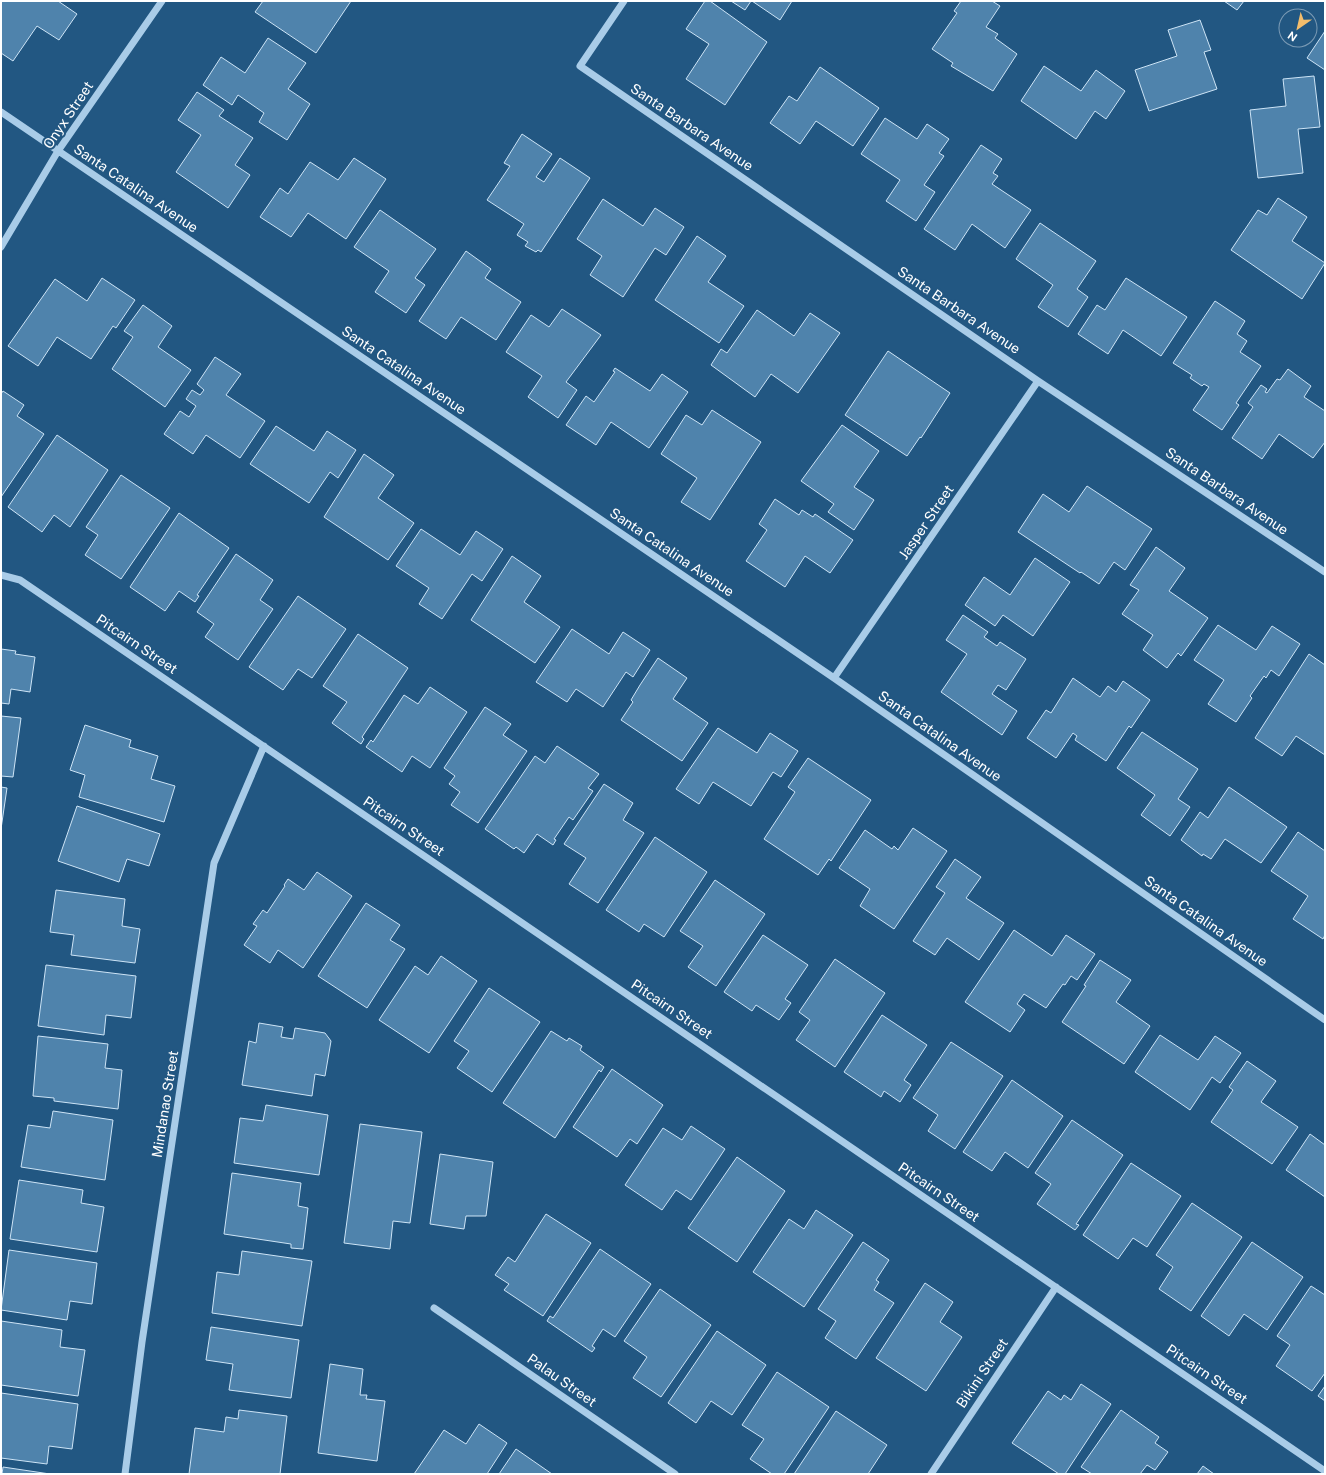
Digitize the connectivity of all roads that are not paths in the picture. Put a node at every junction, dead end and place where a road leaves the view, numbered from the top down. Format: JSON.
{"nodes":[{"id":1,"x":162,"y":1,"type":"edge"},
{"id":2,"x":624,"y":1,"type":"edge"},
{"id":3,"x":1,"y":112,"type":"edge"},
{"id":4,"x":58,"y":151,"type":"junction"},
{"id":5,"x":1,"y":246,"type":"edge"},
{"id":6,"x":1038,"y":381,"type":"junction"},
{"id":7,"x":1325,"y":572,"type":"edge"},
{"id":8,"x":1,"y":575,"type":"edge"},
{"id":9,"x":834,"y":678,"type":"junction"},
{"id":10,"x":264,"y":746,"type":"junction"},
{"id":11,"x":1325,"y":1020,"type":"edge"},
{"id":12,"x":1056,"y":1287,"type":"junction"},
{"id":13,"x":434,"y":1308,"type":"dead end"},
{"id":14,"x":1325,"y":1471,"type":"edge"},
{"id":15,"x":125,"y":1474,"type":"edge"},
{"id":16,"x":675,"y":1474,"type":"edge"},
{"id":17,"x":931,"y":1474,"type":"edge"}],
"edges":[{"from":1,"to":4,"type":"street","name":"Onyx Street"},
{"from":2,"to":6,"type":"street","name":"Santa Barbara Avenue"},
{"from":3,"to":4,"type":"street","name":"Santa Catalina Avenue"},
{"from":4,"to":5,"type":"street","name":"Onyx Street"},
{"from":4,"to":9,"type":"street","name":"Santa Catalina Avenue"},
{"from":6,"to":7,"type":"street","name":"Santa Barbara Avenue"},
{"from":6,"to":9,"type":"street","name":"Jasper Street"},
{"from":8,"to":10,"type":"street","name":"Pitcairn Street"},
{"from":9,"to":11,"type":"street","name":"Santa Catalina Avenue"},
{"from":10,"to":12,"type":"street","name":"Pitcairn Street"},
{"from":10,"to":15,"type":"street","name":"Mindanao Street"},
{"from":12,"to":14,"type":"street","name":"Pitcairn Street"},
{"from":12,"to":17,"type":"street","name":"Bikini Street"},
{"from":13,"to":16,"type":"street","name":"Palau Street"}]}
